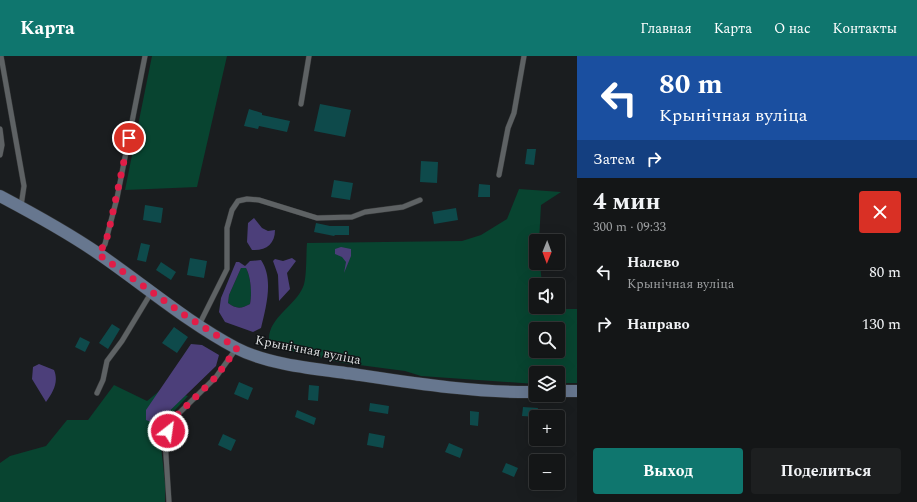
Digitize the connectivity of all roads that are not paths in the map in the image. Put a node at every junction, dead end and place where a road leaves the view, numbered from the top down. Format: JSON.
{"nodes":[{"id":1,"x":1,"y":56,"type":"edge"},
{"id":2,"x":145,"y":56,"type":"edge"},
{"id":3,"x":309,"y":56,"type":"edge"},
{"id":4,"x":524,"y":56,"type":"edge"},
{"id":5,"x":301,"y":104,"type":"dead end"},
{"id":6,"x":0,"y":129,"type":"edge"},
{"id":7,"x":0,"y":155,"type":"edge"},
{"id":8,"x":499,"y":175,"type":"dead end"},
{"id":9,"x":0,"y":196,"type":"edge"},
{"id":10,"x":420,"y":200,"type":"dead end"},
{"id":11,"x":21,"y":207,"type":"junction"},
{"id":12,"x":98,"y":254,"type":"junction"},
{"id":13,"x":152,"y":292,"type":"junction"},
{"id":14,"x":199,"y":325,"type":"junction"},
{"id":15,"x":237,"y":348,"type":"junction"},
{"id":16,"x":577,"y":390,"type":"edge"},
{"id":17,"x":565,"y":391,"type":"edge"},
{"id":18,"x":96,"y":392,"type":"dead end"},
{"id":19,"x":529,"y":392,"type":"edge"},
{"id":20,"x":169,"y":502,"type":"edge"}],
"edges":[{"from":1,"to":11,"type":"lane"},
{"from":2,"to":12,"type":"lane"},
{"from":3,"to":5,"type":"lane"},
{"from":4,"to":8,"type":"lane"},
{"from":6,"to":7,"type":"lane"},
{"from":9,"to":11,"type":"street","name":"Крынічная вуліца"},
{"from":10,"to":14,"type":"lane"},
{"from":11,"to":12,"type":"street","name":"Крынічная вуліца"},
{"from":12,"to":13,"type":"street","name":"Крынічная вуліца"},
{"from":13,"to":14,"type":"street","name":"Крынічная вуліца"},
{"from":13,"to":18,"type":"lane"},
{"from":14,"to":15,"type":"street","name":"Крынічная вуліца"},
{"from":15,"to":19,"type":"street","name":"Крынічная вуліца"},
{"from":15,"to":20,"type":"lane"},
{"from":16,"to":17,"type":"street"}]}
